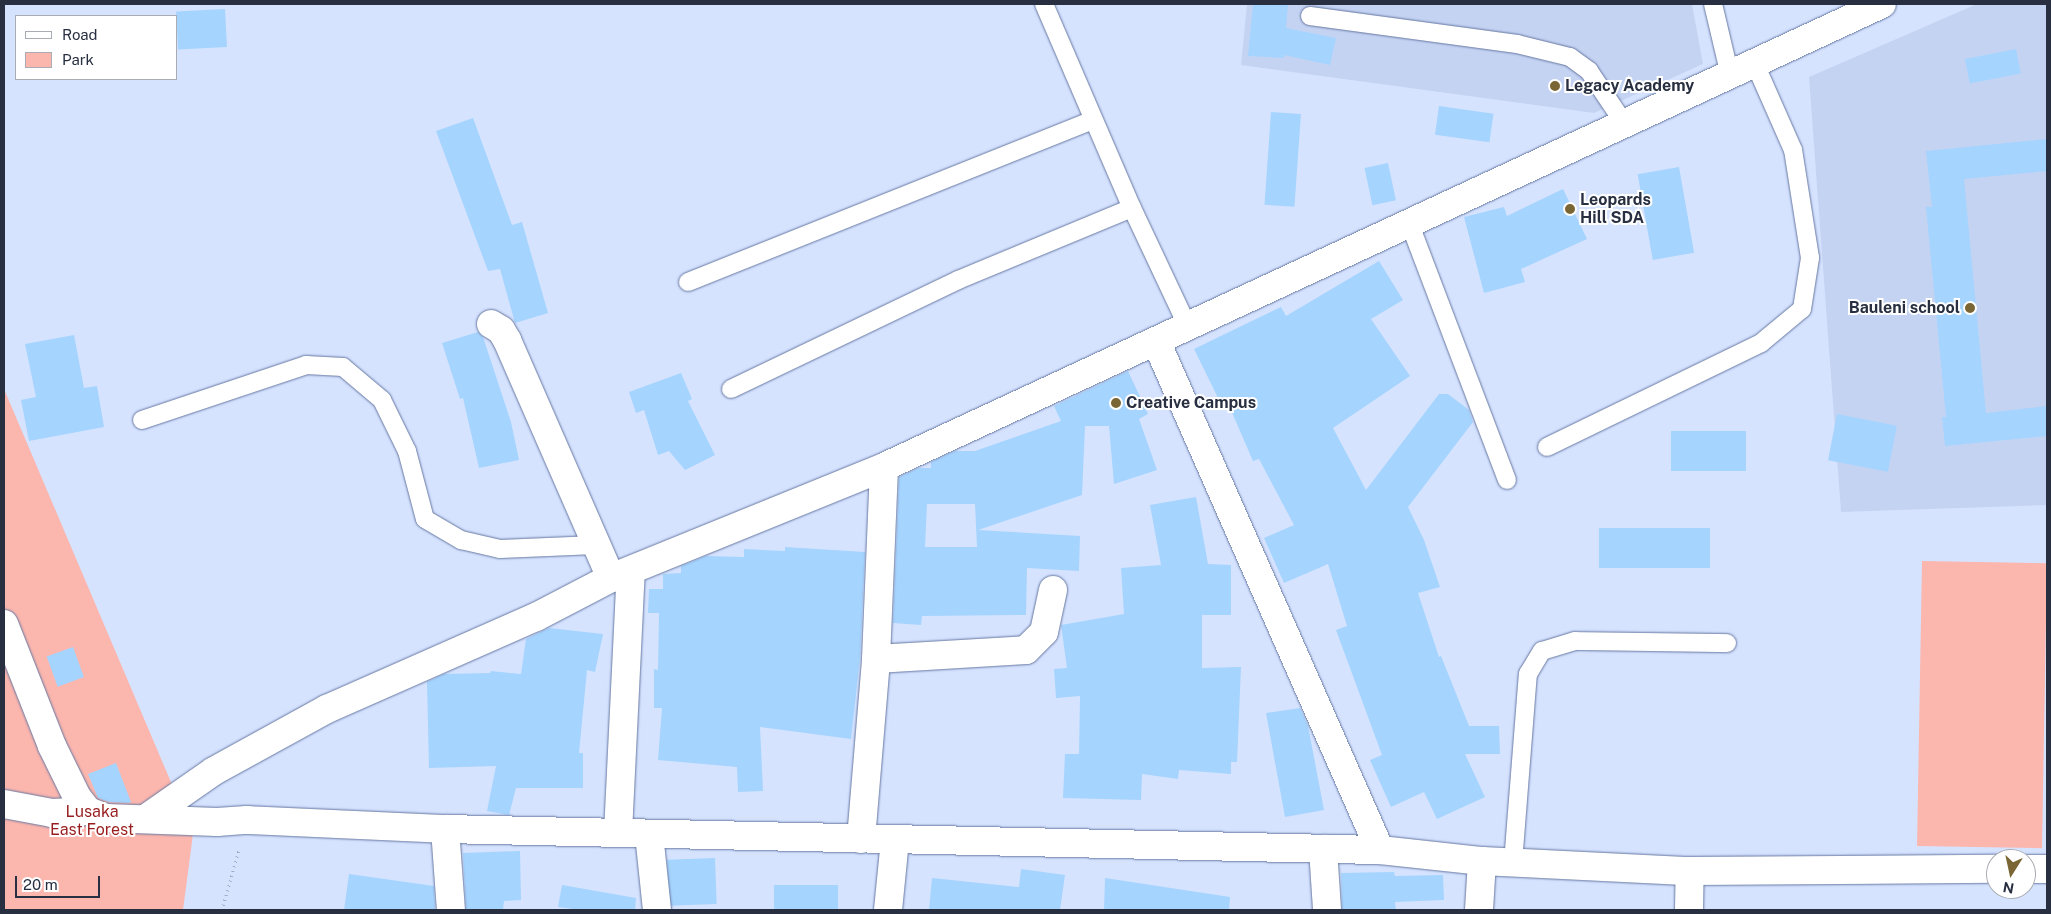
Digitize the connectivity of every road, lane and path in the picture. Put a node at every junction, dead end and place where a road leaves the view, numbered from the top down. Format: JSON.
{"nodes":[{"id":1,"x":1044,"y":4,"type":"edge"},
{"id":2,"x":1712,"y":4,"type":"edge"},
{"id":3,"x":1882,"y":4,"type":"edge"},
{"id":4,"x":1310,"y":16,"type":"dead end"},
{"id":5,"x":1755,"y":64,"type":"junction"},
{"id":6,"x":1730,"y":76,"type":"junction"},
{"id":7,"x":1093,"y":120,"type":"junction"},
{"id":8,"x":1624,"y":123,"type":"junction"},
{"id":9,"x":1132,"y":208,"type":"junction"},
{"id":10,"x":1409,"y":222,"type":"junction"},
{"id":11,"x":688,"y":282,"type":"dead end"},
{"id":12,"x":492,"y":324,"type":"dead end"},
{"id":13,"x":1187,"y":325,"type":"junction"},
{"id":14,"x":1156,"y":342,"type":"junction"},
{"id":15,"x":731,"y":389,"type":"dead end"},
{"id":16,"x":142,"y":420,"type":"dead end"},
{"id":17,"x":1547,"y":447,"type":"dead end"},
{"id":18,"x":884,"y":468,"type":"junction"},
{"id":19,"x":1507,"y":480,"type":"dead end"},
{"id":20,"x":596,"y":544,"type":"junction"},
{"id":21,"x":621,"y":574,"type":"junction"},
{"id":22,"x":1053,"y":590,"type":"dead end"},
{"id":23,"x":4,"y":624,"type":"edge"},
{"id":24,"x":1727,"y":643,"type":"dead end"},
{"id":25,"x":876,"y":659,"type":"junction"},
{"id":26,"x":4,"y":804,"type":"edge"},
{"id":27,"x":88,"y":811,"type":"junction"},
{"id":28,"x":148,"y":817,"type":"junction"},
{"id":29,"x":247,"y":820,"type":"junction"},
{"id":30,"x":445,"y":829,"type":"junction"},
{"id":31,"x":618,"y":833,"type":"junction"},
{"id":32,"x":649,"y":834,"type":"junction"},
{"id":33,"x":861,"y":839,"type":"junction"},
{"id":34,"x":895,"y":840,"type":"junction"},
{"id":35,"x":1323,"y":849,"type":"junction"},
{"id":36,"x":1380,"y":850,"type":"junction"},
{"id":37,"x":1482,"y":861,"type":"junction"},
{"id":38,"x":1513,"y":863,"type":"junction"},
{"id":39,"x":1986,"y":869,"type":"edge"},
{"id":40,"x":1690,"y":871,"type":"junction"},
{"id":41,"x":222,"y":910,"type":"edge"},
{"id":42,"x":450,"y":910,"type":"edge"},
{"id":43,"x":657,"y":910,"type":"edge"},
{"id":44,"x":888,"y":910,"type":"edge"},
{"id":45,"x":1326,"y":910,"type":"edge"},
{"id":46,"x":1479,"y":910,"type":"edge"},
{"id":47,"x":1689,"y":910,"type":"edge"}],
"edges":[{"from":1,"to":7,"type":"lane"},
{"from":2,"to":6,"type":"lane"},
{"from":3,"to":5,"type":"street"},
{"from":4,"to":8,"type":"lane"},
{"from":5,"to":6,"type":"street"},
{"from":5,"to":17,"type":"lane"},
{"from":6,"to":8,"type":"street"},
{"from":7,"to":9,"type":"lane"},
{"from":7,"to":11,"type":"lane"},
{"from":8,"to":10,"type":"street"},
{"from":9,"to":13,"type":"lane"},
{"from":9,"to":15,"type":"lane"},
{"from":10,"to":13,"type":"street"},
{"from":10,"to":19,"type":"lane"},
{"from":12,"to":20,"type":"street"},
{"from":13,"to":14,"type":"street"},
{"from":14,"to":18,"type":"street"},
{"from":14,"to":36,"type":"street"},
{"from":16,"to":20,"type":"lane"},
{"from":18,"to":21,"type":"street"},
{"from":18,"to":25,"type":"street"},
{"from":20,"to":21,"type":"street"},
{"from":21,"to":28,"type":"street"},
{"from":21,"to":31,"type":"street"},
{"from":22,"to":25,"type":"street"},
{"from":23,"to":27,"type":"street"},
{"from":24,"to":38,"type":"lane"},
{"from":25,"to":33,"type":"street"},
{"from":26,"to":27,"type":"street"},
{"from":27,"to":28,"type":"street"},
{"from":28,"to":29,"type":"street"},
{"from":29,"to":30,"type":"street"},
{"from":29,"to":41,"type":"path"},
{"from":30,"to":31,"type":"street"},
{"from":30,"to":42,"type":"street"},
{"from":31,"to":32,"type":"street"},
{"from":32,"to":33,"type":"street"},
{"from":32,"to":43,"type":"street"},
{"from":33,"to":34,"type":"street"},
{"from":34,"to":35,"type":"street"},
{"from":34,"to":44,"type":"street"},
{"from":35,"to":36,"type":"street"},
{"from":35,"to":45,"type":"street"},
{"from":36,"to":37,"type":"street"},
{"from":37,"to":38,"type":"street"},
{"from":37,"to":46,"type":"street"},
{"from":38,"to":40,"type":"street"},
{"from":39,"to":40,"type":"street"},
{"from":40,"to":47,"type":"street"}]}
